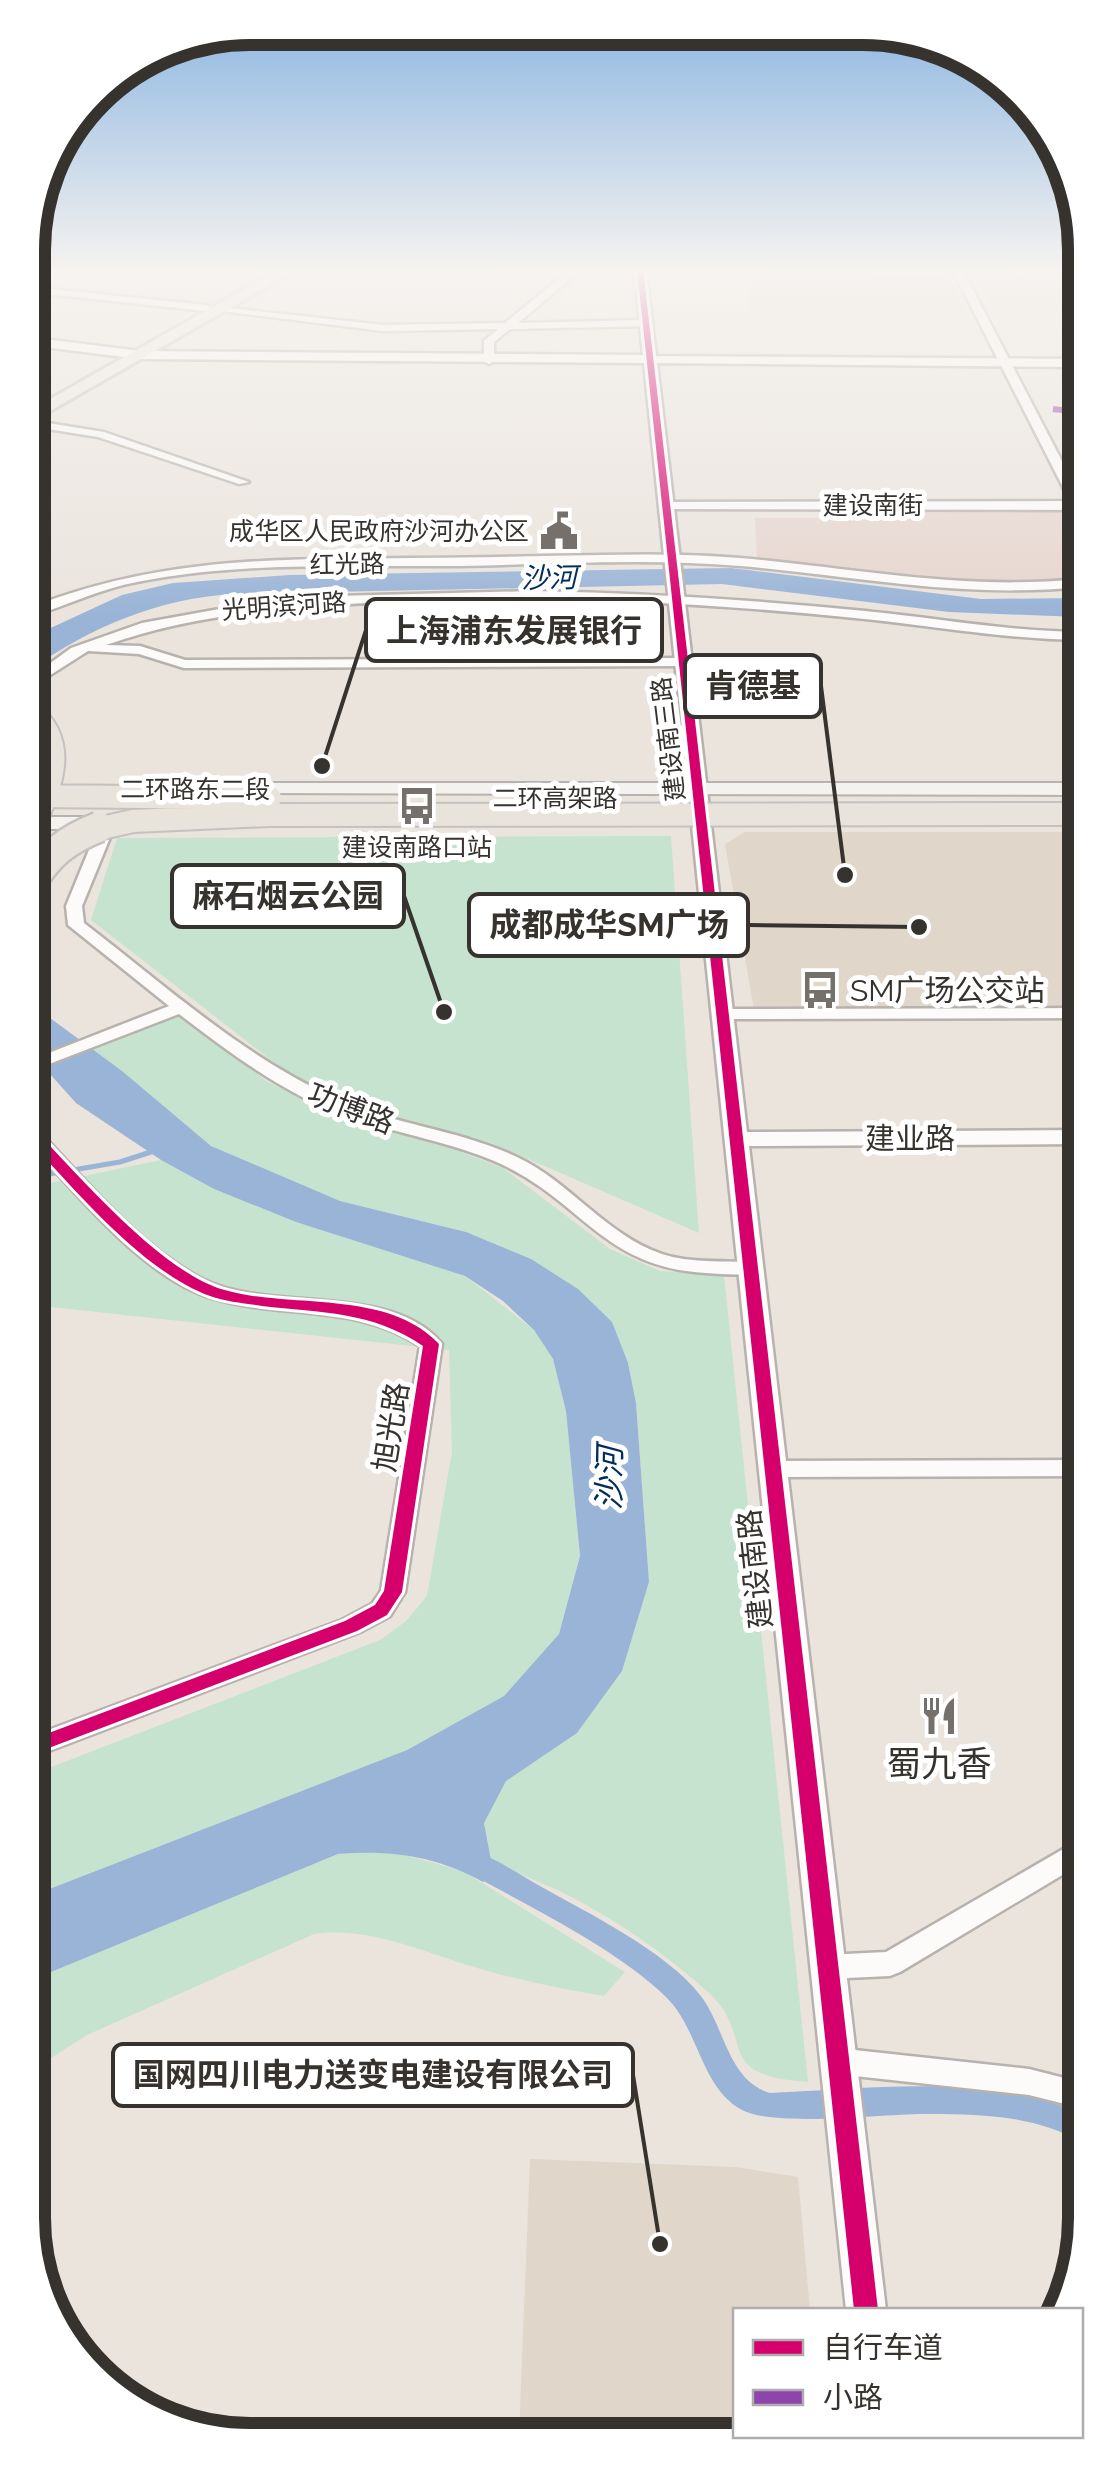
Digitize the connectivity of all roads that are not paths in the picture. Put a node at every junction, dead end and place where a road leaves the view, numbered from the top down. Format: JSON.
{"nodes":[{"id":1,"x":73,"y":384,"type":"edge"},
{"id":2,"x":85,"y":384,"type":"edge"},
{"id":3,"x":653,"y":384,"type":"edge"},
{"id":4,"x":1014,"y":384,"type":"edge"},
{"id":5,"x":45,"y":398,"type":"edge"},
{"id":6,"x":45,"y":410,"type":"edge"},
{"id":7,"x":45,"y":423,"type":"edge"},
{"id":8,"x":242,"y":482,"type":"dead end"},
{"id":9,"x":1068,"y":485,"type":"edge"},
{"id":10,"x":1068,"y":505,"type":"edge"},
{"id":11,"x":666,"y":506,"type":"junction"},
{"id":12,"x":672,"y":560,"type":"junction"},
{"id":13,"x":1068,"y":584,"type":"edge"},
{"id":14,"x":676,"y":595,"type":"junction"},
{"id":15,"x":45,"y":605,"type":"edge"},
{"id":16,"x":1068,"y":635,"type":"edge"},
{"id":17,"x":84,"y":647,"type":"junction"},
{"id":18,"x":684,"y":662,"type":"junction"},
{"id":19,"x":45,"y":670,"type":"edge"},
{"id":20,"x":45,"y":726,"type":"edge"},
{"id":21,"x":45,"y":733,"type":"edge"},
{"id":22,"x":45,"y":768,"type":"edge"},
{"id":23,"x":45,"y":788,"type":"edge"},
{"id":24,"x":45,"y":789,"type":"edge"},
{"id":25,"x":699,"y":789,"type":"junction"},
{"id":26,"x":1068,"y":789,"type":"edge"},
{"id":27,"x":45,"y":790,"type":"edge"},
{"id":28,"x":1068,"y":798,"type":"edge"},
{"id":29,"x":45,"y":815,"type":"edge"},
{"id":30,"x":269,"y":816,"type":"junction"},
{"id":31,"x":1068,"y":818,"type":"edge"},
{"id":32,"x":1068,"y":818,"type":"edge"},
{"id":33,"x":704,"y":822,"type":"junction"},
{"id":34,"x":45,"y":823,"type":"edge"},
{"id":35,"x":108,"y":823,"type":"junction"},
{"id":36,"x":45,"y":855,"type":"edge"},
{"id":37,"x":184,"y":1006,"type":"junction"},
{"id":38,"x":1068,"y":1013,"type":"edge"},
{"id":39,"x":724,"y":1014,"type":"junction"},
{"id":40,"x":45,"y":1061,"type":"edge"},
{"id":41,"x":1068,"y":1138,"type":"edge"},
{"id":42,"x":739,"y":1139,"type":"junction"},
{"id":43,"x":45,"y":1149,"type":"edge"},
{"id":44,"x":752,"y":1268,"type":"junction"},
{"id":45,"x":1068,"y":1468,"type":"edge"},
{"id":46,"x":772,"y":1470,"type":"junction"},
{"id":47,"x":45,"y":1741,"type":"edge"},
{"id":48,"x":1068,"y":1858,"type":"edge"},
{"id":49,"x":825,"y":1967,"type":"junction"},
{"id":50,"x":836,"y":2067,"type":"junction"},
{"id":51,"x":1068,"y":2092,"type":"edge"},
{"id":52,"x":866,"y":2308,"type":"edge"}],
"edges":[{"from":1,"to":5,"type":"main road"},
{"from":2,"to":6,"type":"main road"},
{"from":3,"to":11,"type":"street"},
{"from":4,"to":9,"type":"street"},
{"from":7,"to":8,"type":"street"},
{"from":10,"to":11,"type":"street","name":"建设南街"},
{"from":11,"to":12,"type":"street"},
{"from":12,"to":13,"type":"street","name":"红光路"},
{"from":12,"to":14,"type":"street"},
{"from":12,"to":15,"type":"street","name":"红光路"},
{"from":14,"to":16,"type":"street","name":"光明滨河路"},
{"from":14,"to":17,"type":"street","name":"光明滨河路"},
{"from":14,"to":18,"type":"street","name":"建设南三路"},
{"from":17,"to":18,"type":"street"},
{"from":17,"to":19,"type":"street","name":"光明滨河路"},
{"from":18,"to":25,"type":"street","name":"建设南三路"},
{"from":20,"to":24,"type":"highway","bridge":true},
{"from":21,"to":22,"type":"street"},
{"from":23,"to":25,"type":"main road","name":"二环路东二段"},
{"from":25,"to":26,"type":"main road","name":"二环路东二段"},
{"from":25,"to":33,"type":"street","name":"建设南三路"},
{"from":27,"to":28,"type":"highway","name":"二环高架路","bridge":true},
{"from":29,"to":30,"type":"highway","name":"二环高架路","bridge":true},
{"from":30,"to":32,"type":"highway","name":"二环高架路","bridge":true},
{"from":30,"to":36,"type":"highway","bridge":true},
{"from":31,"to":33,"type":"main road","name":"二环路东二段"},
{"from":33,"to":35,"type":"main road","name":"二环路东二段"},
{"from":33,"to":39,"type":"street","name":"建设南路"},
{"from":34,"to":35,"type":"main road","name":"二环路东二段"},
{"from":35,"to":37,"type":"street","name":"功博路"},
{"from":37,"to":40,"type":"street"},
{"from":37,"to":44,"type":"street","name":"功博路"},
{"from":38,"to":39,"type":"street"},
{"from":39,"to":42,"type":"street","name":"建设南路"},
{"from":41,"to":42,"type":"street","name":"建业路"},
{"from":42,"to":44,"type":"street","name":"建设南路"},
{"from":43,"to":47,"type":"street","name":"旭光路"},
{"from":44,"to":46,"type":"street","name":"建设南路"},
{"from":45,"to":46,"type":"street"},
{"from":46,"to":49,"type":"street","name":"建设南路"},
{"from":48,"to":49,"type":"street"},
{"from":49,"to":50,"type":"street","name":"建设南路"},
{"from":50,"to":51,"type":"street"},
{"from":50,"to":52,"type":"street","name":"建设南路"}]}
